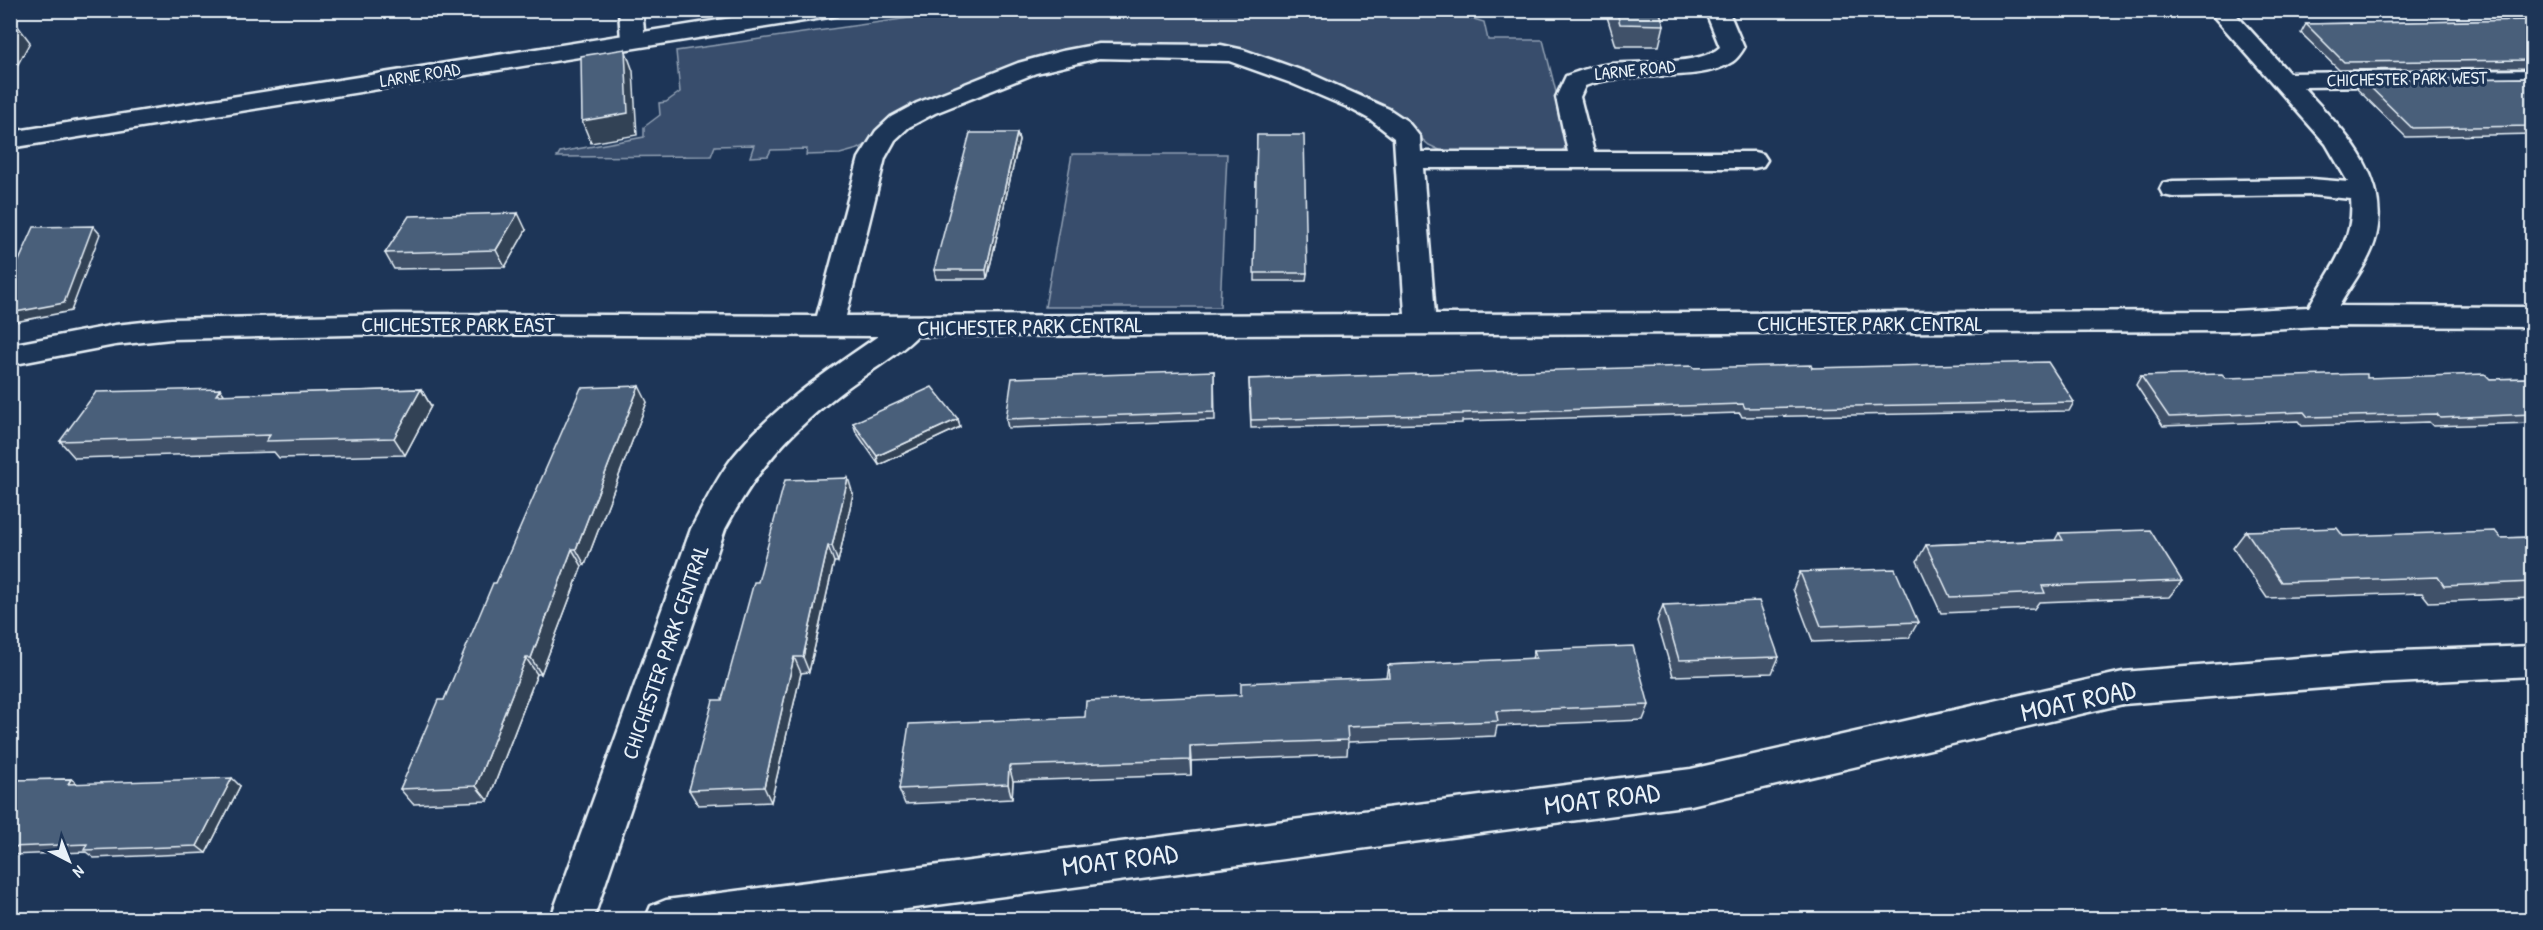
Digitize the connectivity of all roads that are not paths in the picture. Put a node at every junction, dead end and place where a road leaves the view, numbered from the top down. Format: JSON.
{"nodes":[{"id":1,"x":630,"y":10,"type":"edge"},
{"id":2,"x":829,"y":10,"type":"edge"},
{"id":3,"x":1716,"y":10,"type":"edge"},
{"id":4,"x":2219,"y":10,"type":"edge"},
{"id":5,"x":633,"y":40,"type":"junction"},
{"id":6,"x":2532,"y":77,"type":"edge"},
{"id":7,"x":2282,"y":80,"type":"junction"},
{"id":8,"x":10,"y":140,"type":"edge"},
{"id":9,"x":1409,"y":160,"type":"junction"},
{"id":10,"x":1583,"y":160,"type":"junction"},
{"id":11,"x":1754,"y":160,"type":"dead end"},
{"id":12,"x":2173,"y":189,"type":"dead end"},
{"id":13,"x":2363,"y":192,"type":"junction"},
{"id":14,"x":2319,"y":315,"type":"junction"},
{"id":15,"x":2532,"y":317,"type":"edge"},
{"id":16,"x":829,"y":325,"type":"junction"},
{"id":17,"x":1421,"y":325,"type":"junction"},
{"id":18,"x":909,"y":326,"type":"junction"},
{"id":19,"x":10,"y":356,"type":"edge"},
{"id":20,"x":2532,"y":661,"type":"edge"},
{"id":21,"x":571,"y":920,"type":"edge"},
{"id":22,"x":666,"y":920,"type":"edge"}],
"edges":[{"from":1,"to":5,"type":"street"},
{"from":2,"to":5,"type":"street","name":"LARNE ROAD"},
{"from":3,"to":10,"type":"street","name":"LARNE ROAD"},
{"from":4,"to":7,"type":"street"},
{"from":5,"to":8,"type":"street","name":"LARNE ROAD"},
{"from":6,"to":7,"type":"street","name":"CHICHESTER PARK WEST"},
{"from":7,"to":13,"type":"street"},
{"from":9,"to":10,"type":"street"},
{"from":9,"to":16,"type":"street"},
{"from":9,"to":17,"type":"street"},
{"from":10,"to":11,"type":"street"},
{"from":12,"to":13,"type":"street"},
{"from":13,"to":14,"type":"street"},
{"from":14,"to":15,"type":"street","name":"CHICHESTER PARK CENTRAL"},
{"from":14,"to":17,"type":"street","name":"CHICHESTER PARK CENTRAL"},
{"from":16,"to":18,"type":"street","name":"CHICHESTER PARK EAST"},
{"from":16,"to":19,"type":"street","name":"CHICHESTER PARK EAST"},
{"from":17,"to":18,"type":"street","name":"CHICHESTER PARK CENTRAL"},
{"from":18,"to":21,"type":"street","name":"CHICHESTER PARK CENTRAL"},
{"from":20,"to":22,"type":"street","name":"MOAT ROAD"}]}
